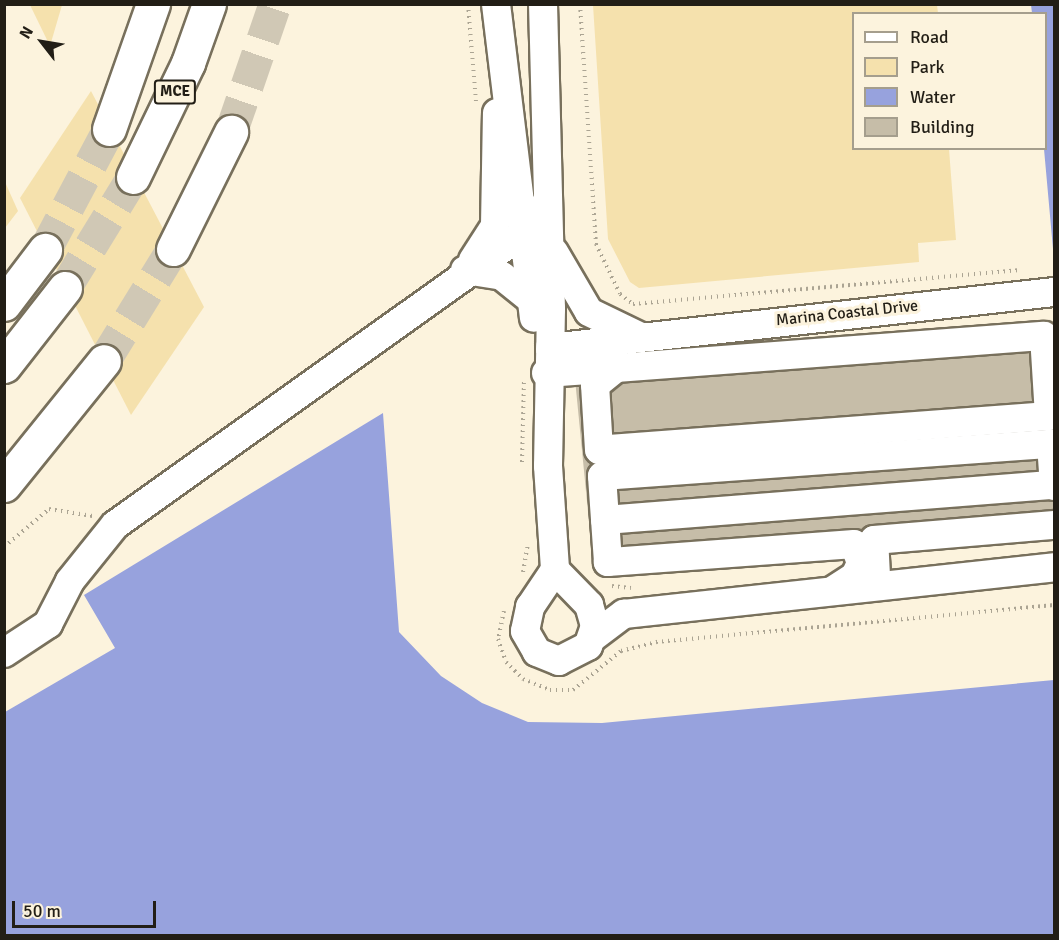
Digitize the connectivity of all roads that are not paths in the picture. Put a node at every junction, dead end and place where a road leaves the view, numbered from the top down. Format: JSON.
{"nodes":[{"id":1,"x":153,"y":4,"type":"edge"},
{"id":2,"x":209,"y":4,"type":"edge"},
{"id":3,"x":496,"y":4,"type":"edge"},
{"id":4,"x":543,"y":4,"type":"edge"},
{"id":5,"x":500,"y":63,"type":"junction"},
{"id":6,"x":109,"y":129,"type":"tunnel mouth"},
{"id":7,"x":231,"y":132,"type":"tunnel mouth"},
{"id":8,"x":133,"y":177,"type":"tunnel mouth"},
{"id":9,"x":538,"y":237,"type":"junction"},
{"id":10,"x":172,"y":249,"type":"tunnel mouth"},
{"id":11,"x":45,"y":250,"type":"tunnel mouth"},
{"id":12,"x":465,"y":270,"type":"junction"},
{"id":13,"x":65,"y":288,"type":"tunnel mouth"},
{"id":14,"x":1054,"y":292,"type":"edge"},
{"id":15,"x":532,"y":300,"type":"junction"},
{"id":16,"x":4,"y":303,"type":"edge"},
{"id":17,"x":856,"y":312,"type":"junction"},
{"id":18,"x":813,"y":316,"type":"junction"},
{"id":19,"x":640,"y":336,"type":"junction"},
{"id":20,"x":839,"y":351,"type":"junction"},
{"id":21,"x":104,"y":361,"type":"tunnel mouth"},
{"id":22,"x":548,"y":361,"type":"junction"},
{"id":23,"x":4,"y":366,"type":"edge"},
{"id":24,"x":616,"y":368,"type":"junction"},
{"id":25,"x":4,"y":485,"type":"edge"},
{"id":26,"x":1054,"y":485,"type":"edge"},
{"id":27,"x":604,"y":520,"type":"junction"},
{"id":28,"x":1054,"y":525,"type":"edge"},
{"id":29,"x":1054,"y":567,"type":"edge"},
{"id":30,"x":555,"y":570,"type":"junction"},
{"id":31,"x":876,"y":584,"type":"junction"},
{"id":32,"x":835,"y":589,"type":"junction"},
{"id":33,"x":581,"y":597,"type":"junction"},
{"id":34,"x":669,"y":609,"type":"junction"},
{"id":35,"x":593,"y":637,"type":"junction"},
{"id":36,"x":4,"y":653,"type":"edge"}],
"edges":[{"from":1,"to":6,"type":"highway"},
{"from":2,"to":8,"type":"highway","number":"MCE"},
{"from":3,"to":5,"type":"street"},
{"from":4,"to":9,"type":"street"},
{"from":5,"to":9,"type":"street"},
{"from":5,"to":12,"type":"street"},
{"from":7,"to":10,"type":"highway"},
{"from":9,"to":12,"type":"street"},
{"from":9,"to":15,"type":"street"},
{"from":9,"to":19,"type":"street"},
{"from":9,"to":22,"type":"street"},
{"from":11,"to":16,"type":"highway"},
{"from":12,"to":15,"type":"street"},
{"from":12,"to":36,"type":"street"},
{"from":13,"to":23,"type":"highway"},
{"from":14,"to":17,"type":"street","name":"Marina Coastal Drive"},
{"from":15,"to":22,"type":"street"},
{"from":17,"to":18,"type":"street","name":"Marina Coastal Drive"},
{"from":17,"to":20,"type":"street"},
{"from":18,"to":19,"type":"street","name":"Marina Coastal Drive"},
{"from":18,"to":20,"type":"street"},
{"from":19,"to":22,"type":"street","name":"Marina Coastal Drive"},
{"from":20,"to":24,"type":"street"},
{"from":20,"to":24,"type":"street"},
{"from":21,"to":25,"type":"highway"},
{"from":22,"to":24,"type":"street"},
{"from":22,"to":30,"type":"street"},
{"from":26,"to":27,"type":"street"},
{"from":26,"to":27,"type":"street"},
{"from":27,"to":32,"type":"street"},
{"from":28,"to":31,"type":"street"},
{"from":29,"to":31,"type":"street"},
{"from":30,"to":33,"type":"street"},
{"from":30,"to":35,"type":"street"},
{"from":31,"to":32,"type":"street"},
{"from":32,"to":34,"type":"street"},
{"from":33,"to":34,"type":"street"},
{"from":33,"to":35,"type":"street"},
{"from":34,"to":35,"type":"street"}]}
